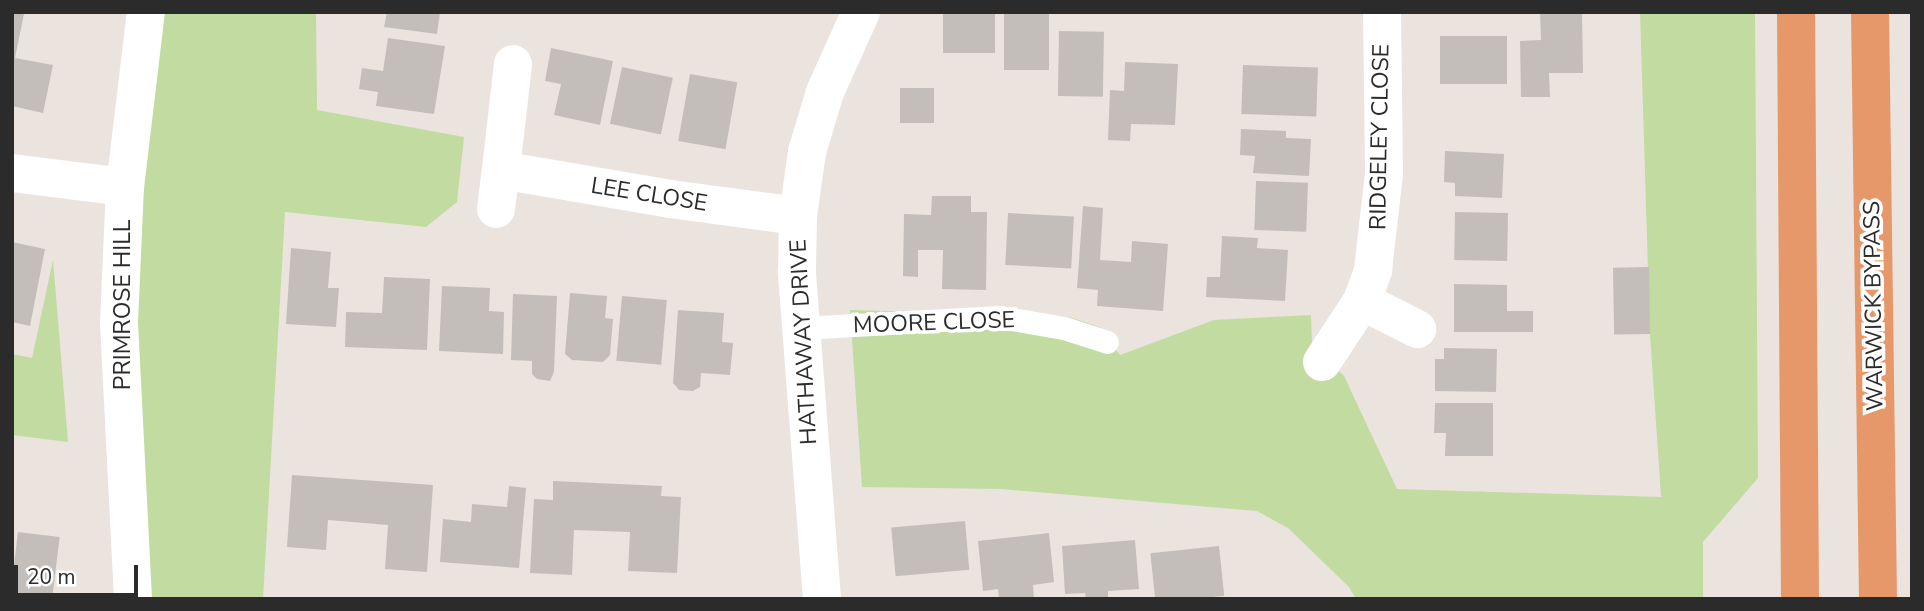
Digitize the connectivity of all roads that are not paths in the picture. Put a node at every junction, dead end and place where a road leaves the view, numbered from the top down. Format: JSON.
{"nodes":[{"id":1,"x":146,"y":12,"type":"edge"},
{"id":2,"x":861,"y":12,"type":"edge"},
{"id":3,"x":1382,"y":12,"type":"edge"},
{"id":4,"x":1796,"y":12,"type":"edge"},
{"id":5,"x":1870,"y":12,"type":"edge"},
{"id":6,"x":513,"y":64,"type":"dead end"},
{"id":7,"x":500,"y":170,"type":"junction"},
{"id":8,"x":12,"y":173,"type":"edge"},
{"id":9,"x":125,"y":187,"type":"junction"},
{"id":10,"x":496,"y":209,"type":"dead end"},
{"id":11,"x":798,"y":216,"type":"junction"},
{"id":12,"x":1362,"y":302,"type":"junction"},
{"id":13,"x":801,"y":328,"type":"junction"},
{"id":14,"x":1417,"y":329,"type":"dead end"},
{"id":15,"x":1107,"y":342,"type":"dead end"},
{"id":16,"x":1322,"y":362,"type":"dead end"},
{"id":17,"x":133,"y":599,"type":"edge"},
{"id":18,"x":822,"y":599,"type":"edge"},
{"id":19,"x":1800,"y":599,"type":"edge"},
{"id":20,"x":1878,"y":599,"type":"edge"}],
"edges":[{"from":1,"to":9,"type":"street","name":"PRIMROSE HILL"},
{"from":2,"to":11,"type":"street","name":"HATHAWAY DRIVE"},
{"from":3,"to":12,"type":"street","name":"RIDGELEY CLOSE"},
{"from":4,"to":19,"type":"highway"},
{"from":5,"to":20,"type":"highway","name":"WARWICK BYPASS"},
{"from":6,"to":7,"type":"street"},
{"from":7,"to":10,"type":"street"},
{"from":7,"to":11,"type":"street","name":"LEE CLOSE"},
{"from":8,"to":9,"type":"street"},
{"from":9,"to":17,"type":"street","name":"PRIMROSE HILL"},
{"from":11,"to":13,"type":"street","name":"HATHAWAY DRIVE"},
{"from":12,"to":14,"type":"street"},
{"from":12,"to":16,"type":"street","name":"RIDGELEY CLOSE"},
{"from":13,"to":15,"type":"lane","name":"MOORE CLOSE"},
{"from":13,"to":18,"type":"street","name":"HATHAWAY DRIVE"}]}
